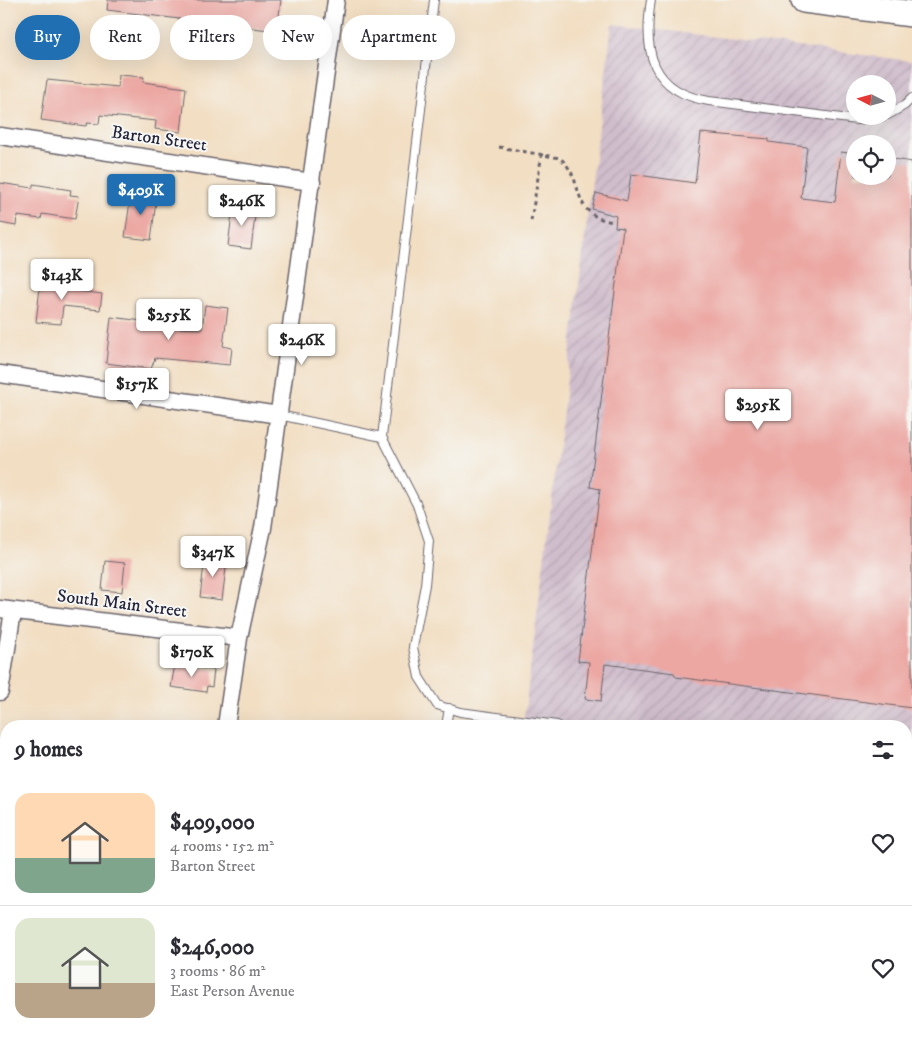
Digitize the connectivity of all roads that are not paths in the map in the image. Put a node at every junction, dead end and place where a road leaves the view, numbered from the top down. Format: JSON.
{"nodes":[{"id":1,"x":336,"y":0,"type":"edge"},
{"id":2,"x":434,"y":0,"type":"edge"},
{"id":3,"x":651,"y":0,"type":"edge"},
{"id":4,"x":804,"y":0,"type":"edge"},
{"id":5,"x":872,"y":4,"type":"edge"},
{"id":6,"x":912,"y":14,"type":"edge"},
{"id":7,"x":912,"y":98,"type":"edge"},
{"id":8,"x":896,"y":109,"type":"edge"},
{"id":9,"x":846,"y":119,"type":"edge"},
{"id":10,"x":0,"y":136,"type":"edge"},
{"id":11,"x":312,"y":182,"type":"junction"},
{"id":12,"x":0,"y":374,"type":"edge"},
{"id":13,"x":279,"y":415,"type":"junction"},
{"id":14,"x":382,"y":437,"type":"junction"},
{"id":15,"x":6,"y":610,"type":"edge"},
{"id":16,"x":239,"y":638,"type":"junction"},
{"id":17,"x":0,"y":692,"type":"edge"},
{"id":18,"x":449,"y":708,"type":"junction"},
{"id":19,"x":227,"y":720,"type":"edge"},
{"id":20,"x":447,"y":720,"type":"edge"},
{"id":21,"x":522,"y":720,"type":"edge"}],
"edges":[{"from":1,"to":11,"type":"street"},
{"from":2,"to":14,"type":"lane"},
{"from":3,"to":9,"type":"lane"},
{"from":4,"to":5,"type":"main road"},
{"from":5,"to":6,"type":"main road"},
{"from":7,"to":8,"type":"lane"},
{"from":10,"to":11,"type":"street","name":"Barton Street"},
{"from":11,"to":13,"type":"street"},
{"from":12,"to":13,"type":"street"},
{"from":13,"to":14,"type":"lane"},
{"from":13,"to":16,"type":"street"},
{"from":14,"to":18,"type":"lane"},
{"from":15,"to":16,"type":"street","name":"South Main Street"},
{"from":15,"to":17,"type":"street"},
{"from":16,"to":19,"type":"street"},
{"from":18,"to":20,"type":"lane"},
{"from":18,"to":21,"type":"lane"}]}
